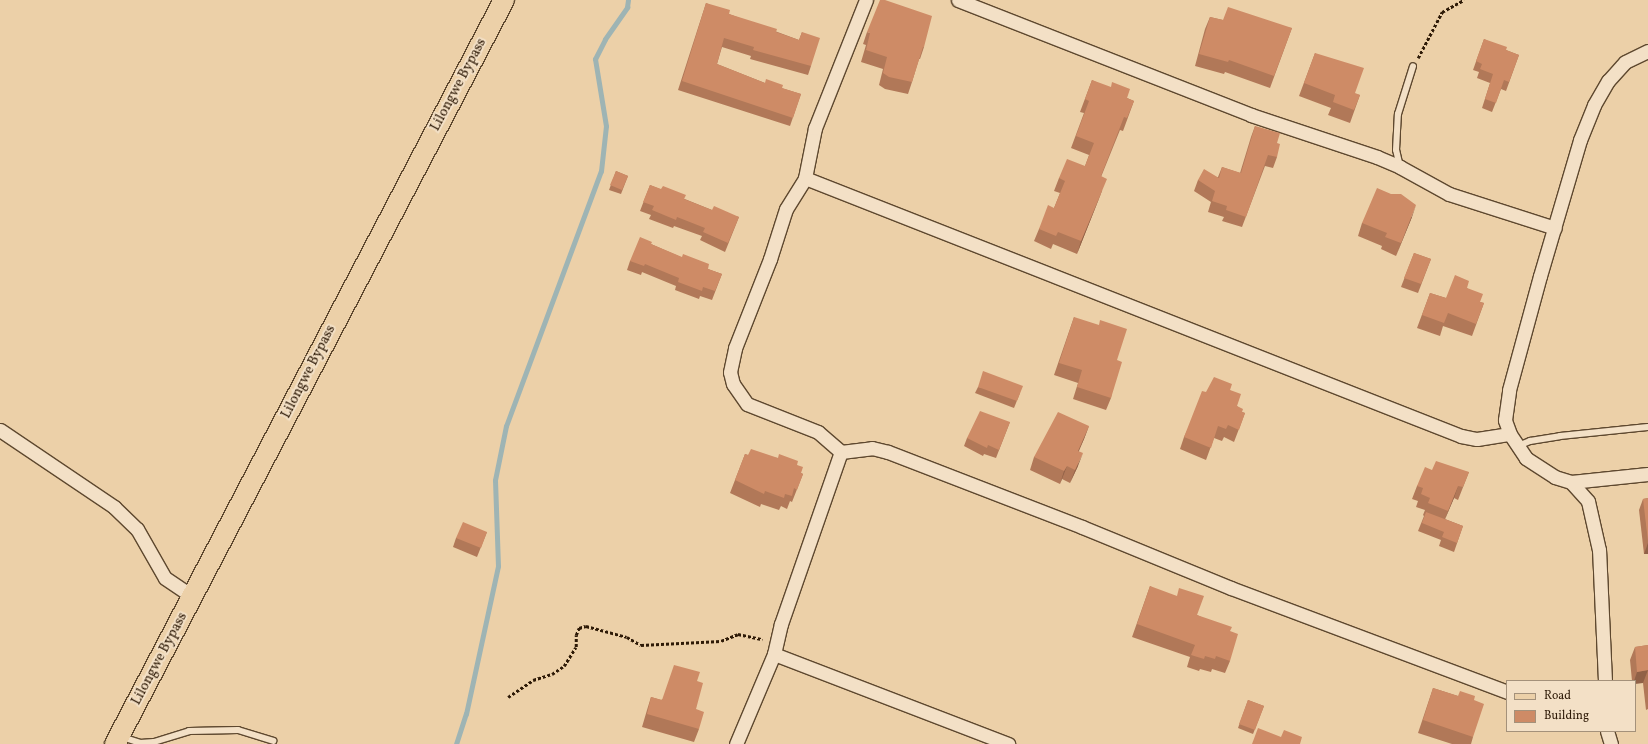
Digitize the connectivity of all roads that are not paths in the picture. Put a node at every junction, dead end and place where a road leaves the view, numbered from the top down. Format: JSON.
{"nodes":[{"id":1,"x":504,"y":0,"type":"edge"},
{"id":2,"x":866,"y":0,"type":"edge"},
{"id":3,"x":958,"y":0,"type":"edge"},
{"id":4,"x":1648,"y":51,"type":"edge"},
{"id":5,"x":1413,"y":66,"type":"road end"},
{"id":6,"x":1400,"y":167,"type":"junction"},
{"id":7,"x":805,"y":178,"type":"junction"},
{"id":8,"x":1555,"y":228,"type":"junction"},
{"id":9,"x":1648,"y":427,"type":"edge"},
{"id":10,"x":0,"y":430,"type":"edge"},
{"id":11,"x":1510,"y":434,"type":"junction"},
{"id":12,"x":1517,"y":447,"type":"junction"},
{"id":13,"x":841,"y":452,"type":"junction"},
{"id":14,"x":1648,"y":474,"type":"edge"},
{"id":15,"x":1571,"y":482,"type":"junction"},
{"id":16,"x":193,"y":597,"type":"junction"},
{"id":17,"x":774,"y":654,"type":"junction"},
{"id":18,"x":1604,"y":680,"type":"edge"},
{"id":19,"x":1506,"y":692,"type":"edge"},
{"id":20,"x":1607,"y":732,"type":"edge"},
{"id":21,"x":117,"y":740,"type":"edge"},
{"id":22,"x":985,"y":740,"type":"edge"},
{"id":23,"x":273,"y":741,"type":"dead end"},
{"id":24,"x":736,"y":744,"type":"edge"},
{"id":25,"x":1008,"y":744,"type":"edge"},
{"id":26,"x":1611,"y":744,"type":"edge"}],
"edges":[{"from":1,"to":16,"type":"main road","name":"Lilongwe Bypass"},
{"from":2,"to":7,"type":"street"},
{"from":3,"to":6,"type":"street"},
{"from":4,"to":8,"type":"street"},
{"from":5,"to":6,"type":"lane"},
{"from":6,"to":8,"type":"street"},
{"from":7,"to":11,"type":"street"},
{"from":7,"to":13,"type":"street"},
{"from":8,"to":11,"type":"street"},
{"from":9,"to":12,"type":"lane"},
{"from":10,"to":16,"type":"street"},
{"from":11,"to":12,"type":"street"},
{"from":12,"to":15,"type":"street"},
{"from":13,"to":17,"type":"street"},
{"from":13,"to":19,"type":"street"},
{"from":14,"to":15,"type":"street"},
{"from":15,"to":18,"type":"street"},
{"from":16,"to":21,"type":"main road","name":"Lilongwe Bypass"},
{"from":17,"to":22,"type":"street"},
{"from":17,"to":24,"type":"street"},
{"from":20,"to":26,"type":"street"},
{"from":21,"to":23,"type":"lane"},
{"from":22,"to":25,"type":"street"}]}
